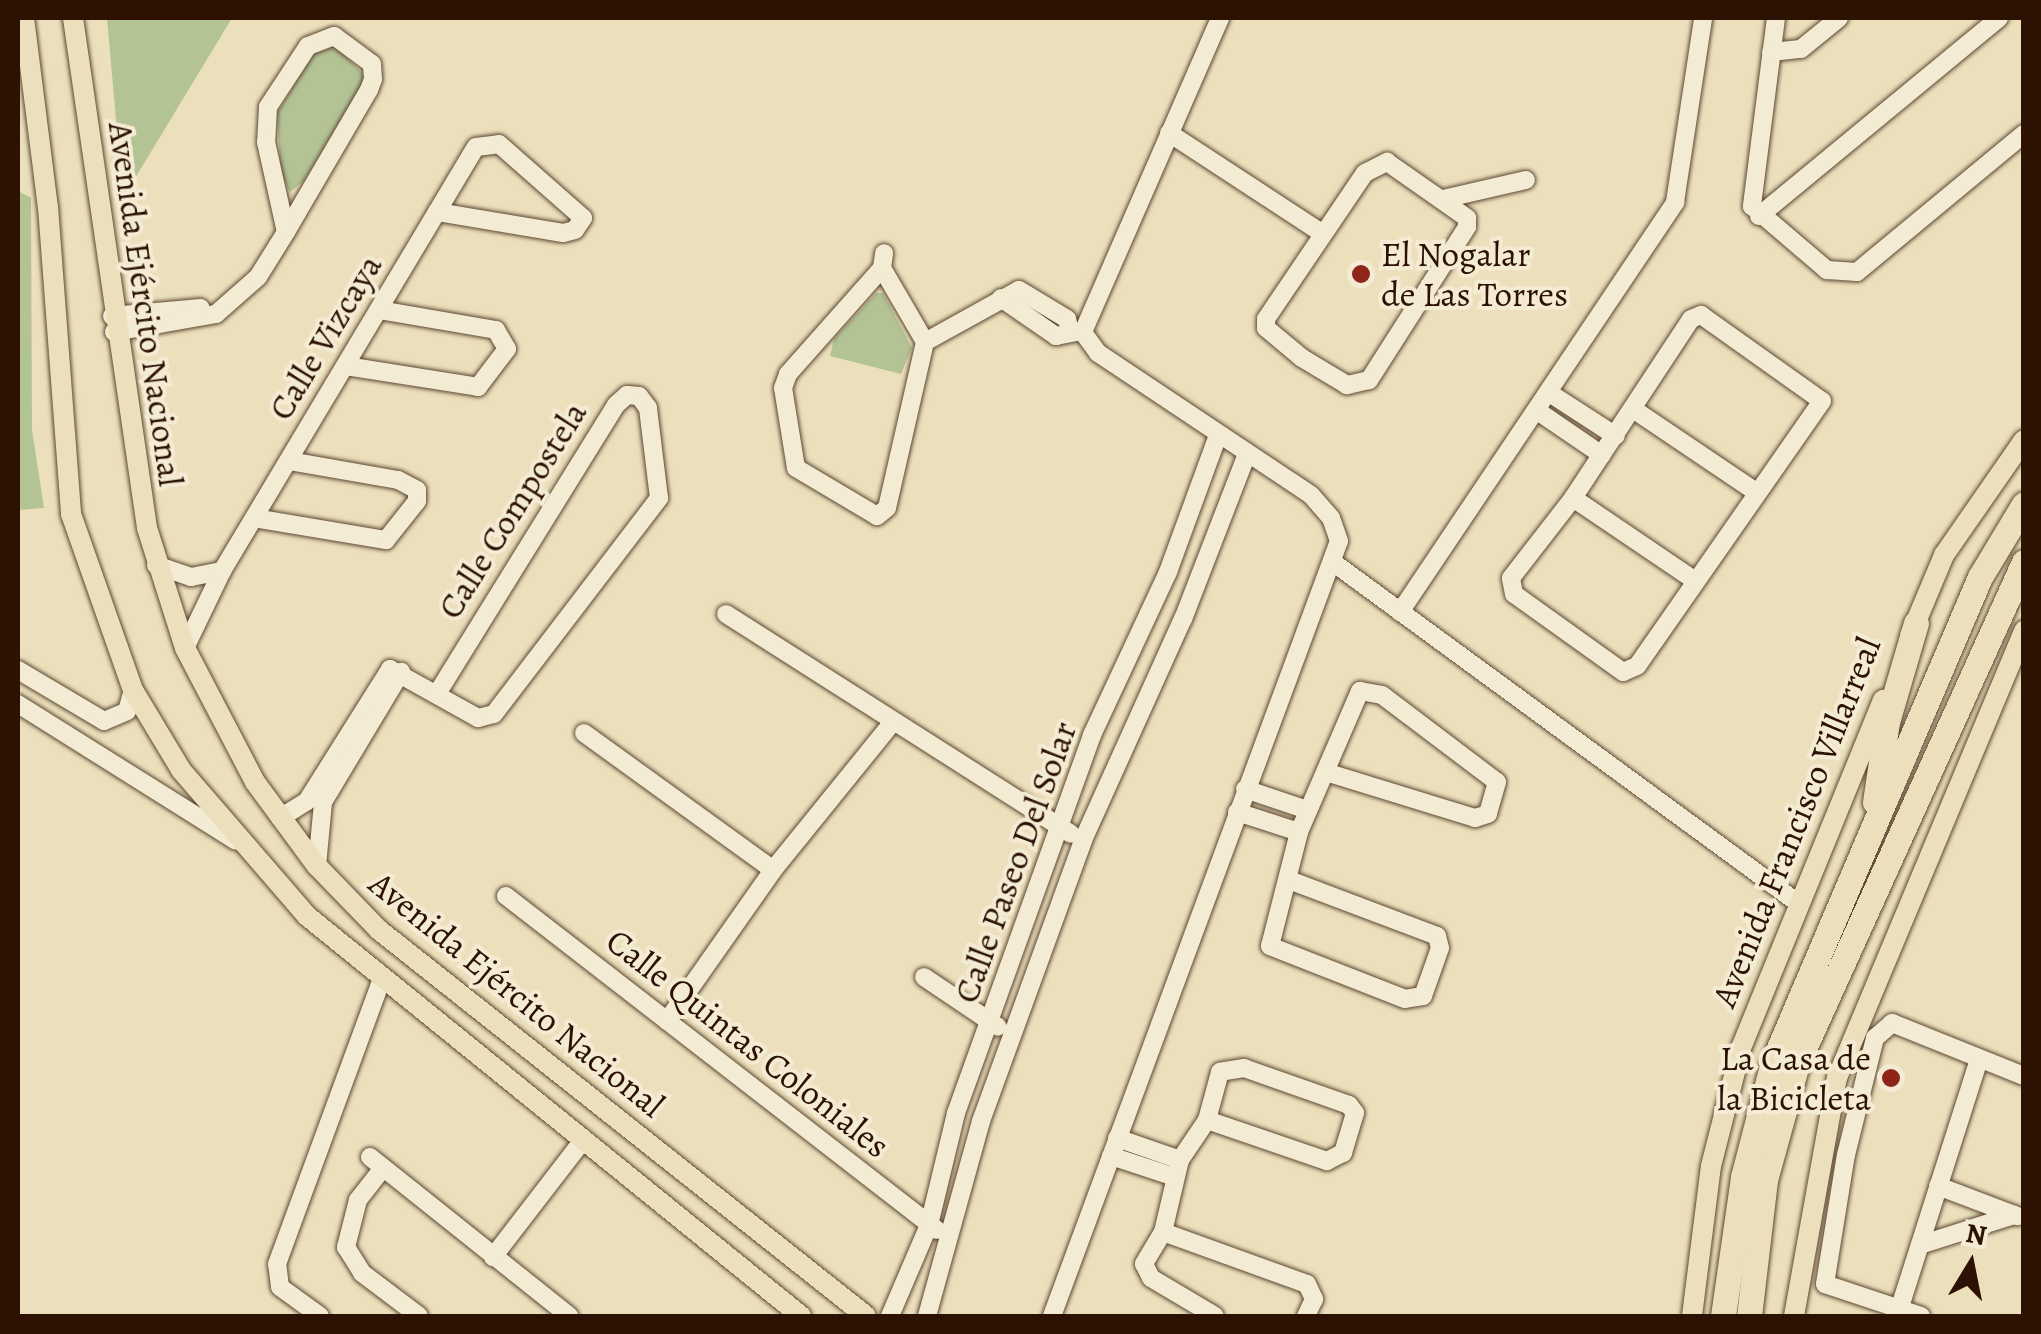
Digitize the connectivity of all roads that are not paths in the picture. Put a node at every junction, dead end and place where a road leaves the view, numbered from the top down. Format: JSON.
{"nodes":[{"id":1,"x":24,"y":18,"type":"edge"},
{"id":2,"x":73,"y":18,"type":"edge"},
{"id":3,"x":1220,"y":18,"type":"edge"},
{"id":4,"x":1703,"y":18,"type":"edge"},
{"id":5,"x":1776,"y":18,"type":"edge"},
{"id":6,"x":1839,"y":18,"type":"edge"},
{"id":7,"x":1998,"y":18,"type":"edge"},
{"id":8,"x":1771,"y":52,"type":"junction"},
{"id":9,"x":1169,"y":133,"type":"junction"},
{"id":10,"x":2024,"y":134,"type":"edge"},
{"id":11,"x":1526,"y":180,"type":"dead end"},
{"id":12,"x":1443,"y":200,"type":"junction"},
{"id":13,"x":437,"y":212,"type":"junction"},
{"id":14,"x":1758,"y":216,"type":"junction"},
{"id":15,"x":286,"y":232,"type":"junction"},
{"id":16,"x":1322,"y":232,"type":"junction"},
{"id":17,"x":379,"y":310,"type":"junction"},
{"id":18,"x":113,"y":324,"type":"junction"},
{"id":19,"x":1076,"y":332,"type":"junction"},
{"id":20,"x":925,"y":342,"type":"junction"},
{"id":21,"x":346,"y":366,"type":"junction"},
{"id":22,"x":1552,"y":394,"type":"junction"},
{"id":23,"x":1634,"y":409,"type":"junction"},
{"id":24,"x":1538,"y":412,"type":"junction"},
{"id":25,"x":1218,"y":435,"type":"junction"},
{"id":26,"x":1616,"y":436,"type":"junction"},
{"id":27,"x":2024,"y":440,"type":"edge"},
{"id":28,"x":1247,"y":454,"type":"junction"},
{"id":29,"x":1602,"y":455,"type":"junction"},
{"id":30,"x":288,"y":461,"type":"junction"},
{"id":31,"x":1756,"y":492,"type":"junction"},
{"id":32,"x":1573,"y":498,"type":"junction"},
{"id":33,"x":2024,"y":504,"type":"edge"},
{"id":34,"x":254,"y":518,"type":"junction"},
{"id":35,"x":2024,"y":562,"type":"edge"},
{"id":36,"x":1334,"y":563,"type":"junction"},
{"id":37,"x":156,"y":565,"type":"junction"},
{"id":38,"x":222,"y":571,"type":"junction"},
{"id":39,"x":1168,"y":572,"type":"junction"},
{"id":40,"x":1694,"y":580,"type":"junction"},
{"id":41,"x":1197,"y":585,"type":"junction"},
{"id":42,"x":1400,"y":612,"type":"junction"},
{"id":43,"x":726,"y":614,"type":"dead end"},
{"id":44,"x":1916,"y":623,"type":"junction"},
{"id":45,"x":2024,"y":632,"type":"edge"},
{"id":46,"x":186,"y":648,"type":"junction"},
{"id":47,"x":18,"y":670,"type":"edge"},
{"id":48,"x":133,"y":690,"type":"junction"},
{"id":49,"x":438,"y":694,"type":"junction"},
{"id":50,"x":18,"y":704,"type":"edge"},
{"id":51,"x":892,"y":723,"type":"junction"},
{"id":52,"x":584,"y":733,"type":"dead end"},
{"id":53,"x":349,"y":743,"type":"junction"},
{"id":54,"x":1329,"y":773,"type":"junction"},
{"id":55,"x":1245,"y":790,"type":"junction"},
{"id":56,"x":1307,"y":810,"type":"junction"},
{"id":57,"x":1237,"y":812,"type":"junction"},
{"id":58,"x":280,"y":818,"type":"junction"},
{"id":59,"x":1874,"y":824,"type":"junction"},
{"id":60,"x":1060,"y":828,"type":"junction"},
{"id":61,"x":1299,"y":832,"type":"junction"},
{"id":62,"x":1083,"y":840,"type":"junction"},
{"id":63,"x":236,"y":841,"type":"junction"},
{"id":64,"x":317,"y":866,"type":"junction"},
{"id":65,"x":773,"y":870,"type":"junction"},
{"id":66,"x":1289,"y":880,"type":"junction"},
{"id":67,"x":506,"y":896,"type":"dead end"},
{"id":68,"x":1798,"y":903,"type":"junction"},
{"id":69,"x":924,"y":978,"type":"dead end"},
{"id":70,"x":382,"y":980,"type":"junction"},
{"id":71,"x":667,"y":1021,"type":"junction"},
{"id":72,"x":992,"y":1024,"type":"junction"},
{"id":73,"x":1014,"y":1034,"type":"junction"},
{"id":74,"x":1978,"y":1059,"type":"junction"},
{"id":75,"x":2024,"y":1076,"type":"edge"},
{"id":76,"x":1207,"y":1120,"type":"junction"},
{"id":77,"x":584,"y":1139,"type":"junction"},
{"id":78,"x":1114,"y":1147,"type":"junction"},
{"id":79,"x":1178,"y":1169,"type":"junction"},
{"id":80,"x":1938,"y":1186,"type":"junction"},
{"id":81,"x":2019,"y":1217,"type":"edge"},
{"id":82,"x":929,"y":1224,"type":"junction"},
{"id":83,"x":1162,"y":1232,"type":"junction"},
{"id":84,"x":952,"y":1240,"type":"junction"},
{"id":85,"x":1920,"y":1245,"type":"junction"},
{"id":86,"x":493,"y":1256,"type":"junction"},
{"id":87,"x":1899,"y":1310,"type":"junction"},
{"id":88,"x":320,"y":1316,"type":"edge"},
{"id":89,"x":419,"y":1316,"type":"edge"},
{"id":90,"x":569,"y":1316,"type":"edge"},
{"id":91,"x":801,"y":1316,"type":"edge"},
{"id":92,"x":866,"y":1316,"type":"edge"},
{"id":93,"x":890,"y":1316,"type":"edge"},
{"id":94,"x":927,"y":1316,"type":"edge"},
{"id":95,"x":1052,"y":1316,"type":"edge"},
{"id":96,"x":1215,"y":1316,"type":"edge"},
{"id":97,"x":1306,"y":1316,"type":"edge"},
{"id":98,"x":1692,"y":1316,"type":"edge"},
{"id":99,"x":1723,"y":1316,"type":"edge"},
{"id":100,"x":1749,"y":1316,"type":"edge"},
{"id":101,"x":1794,"y":1316,"type":"edge"},
{"id":102,"x":1921,"y":1316,"type":"edge"}],
"edges":[{"from":1,"to":48,"type":"main road","name":"Avenida Ejército Nacional"},
{"from":2,"to":18,"type":"main road","name":"Avenida Ejército Nacional"},
{"from":3,"to":9,"type":"street"},
{"from":4,"to":22,"type":"street"},
{"from":5,"to":8,"type":"street"},
{"from":6,"to":8,"type":"street"},
{"from":7,"to":14,"type":"street"},
{"from":8,"to":14,"type":"street"},
{"from":9,"to":16,"type":"street"},
{"from":9,"to":19,"type":"street"},
{"from":10,"to":14,"type":"street"},
{"from":11,"to":12,"type":"street"},
{"from":12,"to":16,"type":"street"},
{"from":12,"to":16,"type":"street"},
{"from":13,"to":13,"type":"street","name":"Calle Vizcaya"},
{"from":13,"to":17,"type":"street","name":"Calle Vizcaya"},
{"from":15,"to":15,"type":"street"},
{"from":15,"to":18,"type":"street"},
{"from":17,"to":21,"type":"street","name":"Calle Vizcaya"},
{"from":17,"to":21,"type":"street"},
{"from":18,"to":37,"type":"main road","name":"Avenida Ejército Nacional"},
{"from":19,"to":20,"type":"street"},
{"from":19,"to":25,"type":"street"},
{"from":20,"to":20,"type":"street"},
{"from":21,"to":30,"type":"street","name":"Calle Vizcaya"},
{"from":22,"to":24,"type":"street"},
{"from":22,"to":26,"type":"street"},
{"from":23,"to":26,"type":"street"},
{"from":23,"to":31,"type":"street"},
{"from":23,"to":31,"type":"street"},
{"from":24,"to":29,"type":"street"},
{"from":24,"to":42,"type":"street"},
{"from":25,"to":28,"type":"street"},
{"from":25,"to":39,"type":"street","name":"Calle Paseo Del Solar"},
{"from":26,"to":29,"type":"street"},
{"from":27,"to":44,"type":"main road","name":"Avenida Francisco Villarreal"},
{"from":28,"to":36,"type":"street"},
{"from":28,"to":41,"type":"street","name":"Calle Paseo Del Solar"},
{"from":29,"to":32,"type":"street"},
{"from":30,"to":34,"type":"street","name":"Calle Vizcaya"},
{"from":30,"to":34,"type":"street"},
{"from":31,"to":40,"type":"street"},
{"from":32,"to":40,"type":"street"},
{"from":32,"to":40,"type":"street"},
{"from":33,"to":59,"type":"highway","name":"Avenida Francisco Villarreal"},
{"from":34,"to":38,"type":"street","name":"Calle Vizcaya"},
{"from":35,"to":100,"type":"highway"},
{"from":36,"to":42,"type":"street"},
{"from":36,"to":55,"type":"street"},
{"from":37,"to":38,"type":"street"},
{"from":37,"to":46,"type":"main road","name":"Avenida Ejército Nacional"},
{"from":38,"to":46,"type":"street","name":"Calle Vizcaya"},
{"from":39,"to":41,"type":"street"},
{"from":39,"to":60,"type":"street","name":"Calle Paseo Del Solar"},
{"from":41,"to":62,"type":"street","name":"Calle Paseo Del Solar"},
{"from":42,"to":68,"type":"street"},
{"from":43,"to":51,"type":"street"},
{"from":44,"to":59,"type":"highway"},
{"from":44,"to":68,"type":"main road","name":"Avenida Francisco Villarreal"},
{"from":45,"to":101,"type":"main road"},
{"from":46,"to":58,"type":"main road","name":"Avenida Ejército Nacional"},
{"from":47,"to":48,"type":"street"},
{"from":48,"to":63,"type":"main road","name":"Avenida Ejército Nacional"},
{"from":49,"to":49,"type":"street","name":"Calle Compostela"},
{"from":49,"to":53,"type":"street","name":"Calle Compostela"},
{"from":50,"to":63,"type":"street"},
{"from":51,"to":60,"type":"street"},
{"from":51,"to":65,"type":"street"},
{"from":52,"to":65,"type":"street"},
{"from":53,"to":58,"type":"street"},
{"from":53,"to":64,"type":"street"},
{"from":54,"to":54,"type":"street"},
{"from":54,"to":56,"type":"street"},
{"from":55,"to":56,"type":"street"},
{"from":55,"to":57,"type":"street"},
{"from":56,"to":61,"type":"street"},
{"from":57,"to":61,"type":"street"},
{"from":57,"to":78,"type":"street"},
{"from":58,"to":64,"type":"main road","name":"Avenida Ejército Nacional"},
{"from":59,"to":99,"type":"highway","name":"Avenida Francisco Villarreal"},
{"from":60,"to":62,"type":"street"},
{"from":60,"to":72,"type":"street","name":"Calle Paseo Del Solar"},
{"from":61,"to":66,"type":"street"},
{"from":62,"to":73,"type":"street","name":"Calle Paseo Del Solar"},
{"from":63,"to":70,"type":"main road","name":"Avenida Ejército Nacional"},
{"from":64,"to":92,"type":"main road","name":"Avenida Ejército Nacional"},
{"from":65,"to":71,"type":"street"},
{"from":66,"to":66,"type":"street"},
{"from":67,"to":71,"type":"street","name":"Calle Quintas Coloniales"},
{"from":68,"to":98,"type":"main road","name":"Avenida Francisco Villarreal"},
{"from":69,"to":72,"type":"street"},
{"from":70,"to":77,"type":"main road","name":"Avenida Ejército Nacional"},
{"from":70,"to":88,"type":"street"},
{"from":71,"to":82,"type":"street","name":"Calle Quintas Coloniales"},
{"from":72,"to":73,"type":"street"},
{"from":72,"to":82,"type":"street","name":"Calle Paseo Del Solar"},
{"from":73,"to":84,"type":"street","name":"Calle Paseo Del Solar"},
{"from":74,"to":75,"type":"street"},
{"from":74,"to":80,"type":"street"},
{"from":74,"to":87,"type":"street"},
{"from":76,"to":76,"type":"street"},
{"from":76,"to":79,"type":"street"},
{"from":77,"to":86,"type":"street"},
{"from":77,"to":91,"type":"main road","name":"Avenida Ejército Nacional"},
{"from":78,"to":79,"type":"street"},
{"from":78,"to":95,"type":"street"},
{"from":79,"to":83,"type":"street"},
{"from":80,"to":81,"type":"street"},
{"from":80,"to":85,"type":"street"},
{"from":81,"to":85,"type":"street"},
{"from":82,"to":84,"type":"street","name":"Calle Quintas Coloniales"},
{"from":82,"to":93,"type":"street","name":"Calle Paseo Del Solar"},
{"from":83,"to":96,"type":"street"},
{"from":83,"to":97,"type":"street"},
{"from":84,"to":94,"type":"street","name":"Calle Paseo Del Solar"},
{"from":85,"to":87,"type":"street"},
{"from":86,"to":89,"type":"street"},
{"from":86,"to":90,"type":"street"},
{"from":87,"to":102,"type":"street"}]}
